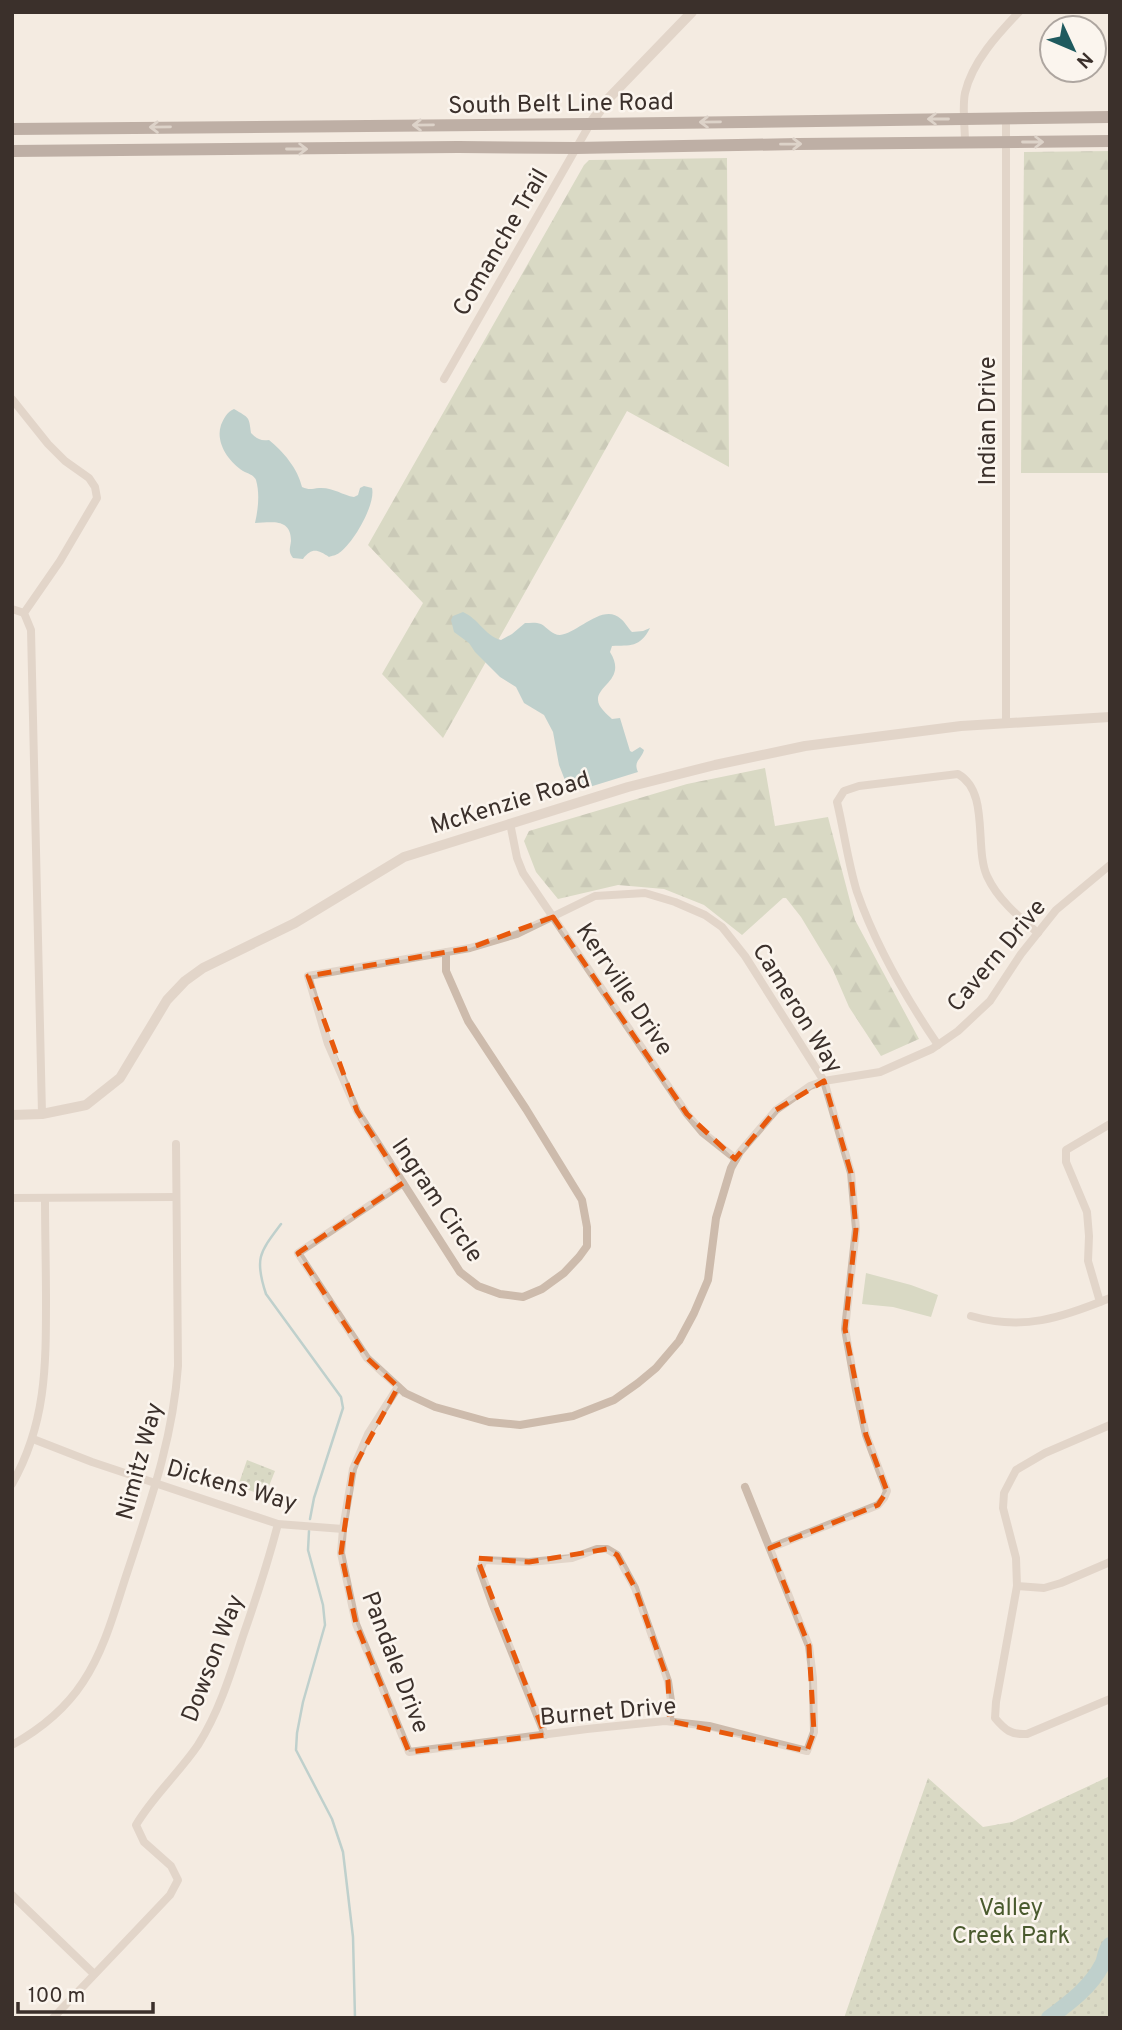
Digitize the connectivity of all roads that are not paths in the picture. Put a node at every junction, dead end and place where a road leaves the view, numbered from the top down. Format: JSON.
{"nodes":[{"id":1,"x":692,"y":12,"type":"edge"},
{"id":2,"x":1019,"y":12,"type":"edge"},
{"id":3,"x":1110,"y":117,"type":"edge"},
{"id":4,"x":965,"y":119,"type":"junction"},
{"id":5,"x":1006,"y":119,"type":"junction"},
{"id":6,"x":590,"y":124,"type":"junction"},
{"id":7,"x":51,"y":128,"type":"junction"},
{"id":8,"x":89,"y":128,"type":"junction"},
{"id":9,"x":12,"y":129,"type":"edge"},
{"id":10,"x":1110,"y":141,"type":"edge"},
{"id":11,"x":965,"y":142,"type":"junction"},
{"id":12,"x":1006,"y":142,"type":"junction"},
{"id":13,"x":576,"y":148,"type":"junction"},
{"id":14,"x":99,"y":150,"type":"junction"},
{"id":15,"x":18,"y":151,"type":"edge"},
{"id":16,"x":444,"y":379,"type":"dead end"},
{"id":17,"x":12,"y":399,"type":"edge"},
{"id":18,"x":12,"y":609,"type":"edge"},
{"id":19,"x":24,"y":613,"type":"junction"},
{"id":20,"x":1110,"y":717,"type":"edge"},
{"id":21,"x":1006,"y":723,"type":"junction"},
{"id":22,"x":510,"y":823,"type":"junction"},
{"id":23,"x":1110,"y":865,"type":"edge"},
{"id":24,"x":553,"y":917,"type":"junction"},
{"id":25,"x":1038,"y":933,"type":"junction"},
{"id":26,"x":446,"y":952,"type":"junction"},
{"id":27,"x":308,"y":976,"type":"joint"},
{"id":28,"x":938,"y":1045,"type":"junction"},
{"id":29,"x":824,"y":1081,"type":"junction"},
{"id":30,"x":42,"y":1114,"type":"junction"},
{"id":31,"x":12,"y":1115,"type":"edge"},
{"id":32,"x":1110,"y":1124,"type":"edge"},
{"id":33,"x":176,"y":1144,"type":"dead end"},
{"id":34,"x":736,"y":1159,"type":"junction"},
{"id":35,"x":403,"y":1183,"type":"junction"},
{"id":36,"x":176,"y":1197,"type":"junction"},
{"id":37,"x":12,"y":1198,"type":"edge"},
{"id":38,"x":45,"y":1198,"type":"junction"},
{"id":39,"x":1110,"y":1298,"type":"edge"},
{"id":40,"x":1100,"y":1302,"type":"junction"},
{"id":41,"x":971,"y":1316,"type":"dead end"},
{"id":42,"x":398,"y":1387,"type":"junction"},
{"id":43,"x":1110,"y":1425,"type":"edge"},
{"id":44,"x":33,"y":1439,"type":"junction"},
{"id":45,"x":12,"y":1484,"type":"edge"},
{"id":46,"x":157,"y":1484,"type":"junction"},
{"id":47,"x":745,"y":1487,"type":"dead end"},
{"id":48,"x":278,"y":1524,"type":"junction"},
{"id":49,"x":343,"y":1529,"type":"junction"},
{"id":50,"x":770,"y":1548,"type":"junction"},
{"id":51,"x":1110,"y":1562,"type":"edge"},
{"id":52,"x":1017,"y":1586,"type":"junction"},
{"id":53,"x":1110,"y":1699,"type":"edge"},
{"id":54,"x":670,"y":1721,"type":"junction"},
{"id":55,"x":545,"y":1735,"type":"junction"},
{"id":56,"x":12,"y":1745,"type":"edge"},
{"id":57,"x":409,"y":1752,"type":"joint"},
{"id":58,"x":12,"y":1895,"type":"edge"},
{"id":59,"x":94,"y":1974,"type":"junction"},
{"id":60,"x":53,"y":2018,"type":"edge"}],
"edges":[{"from":1,"to":6,"type":"street"},
{"from":2,"to":4,"type":"street"},
{"from":3,"to":5,"type":"main road","name":"South Belt Line Road"},
{"from":4,"to":5,"type":"main road","name":"South Belt Line Road"},
{"from":4,"to":6,"type":"main road","name":"South Belt Line Road","one_way":true},
{"from":4,"to":11,"type":"street"},
{"from":5,"to":12,"type":"street","name":"Indian Drive"},
{"from":6,"to":8,"type":"main road","name":"South Belt Line Road","one_way":true},
{"from":6,"to":13,"type":"street","name":"Comanche Trail"},
{"from":7,"to":8,"type":"main road","name":"South Belt Line Road"},
{"from":7,"to":9,"type":"main road","name":"South Belt Line Road"},
{"from":7,"to":15,"type":"main road"},
{"from":8,"to":14,"type":"main road"},
{"from":12,"to":10,"type":"main road","name":"South Belt Line Road","one_way":true},
{"from":11,"to":12,"type":"main road","name":"South Belt Line Road"},
{"from":13,"to":11,"type":"main road","name":"South Belt Line Road","one_way":true},
{"from":12,"to":21,"type":"street","name":"Indian Drive"},
{"from":14,"to":13,"type":"main road","name":"South Belt Line Road","one_way":true},
{"from":13,"to":16,"type":"street","name":"Comanche Trail"},
{"from":14,"to":15,"type":"main road","name":"South Belt Line Road"},
{"from":17,"to":19,"type":"street"},
{"from":18,"to":19,"type":"street"},
{"from":19,"to":30,"type":"street"},
{"from":20,"to":21,"type":"street","name":"McKenzie Road"},
{"from":21,"to":22,"type":"street","name":"McKenzie Road"},
{"from":22,"to":24,"type":"street","name":"Kerrville Drive"},
{"from":22,"to":30,"type":"street","name":"McKenzie Road"},
{"from":23,"to":25,"type":"street","name":"Cavern Drive"},
{"from":24,"to":26,"type":"street","name":"Cameron Way"},
{"from":24,"to":29,"type":"street","name":"Cameron Way"},
{"from":24,"to":34,"type":"street","name":"Kerrville Drive"},
{"from":25,"to":28,"type":"street","name":"Cavern Drive"},
{"from":25,"to":28,"type":"street"},
{"from":26,"to":27,"type":"street","name":"Cameron Way"},
{"from":26,"to":35,"type":"street","name":"Ingram Circle"},
{"from":27,"to":35,"type":"street","name":"Ingram Circle"},
{"from":28,"to":29,"type":"street","name":"Cavern Drive"},
{"from":29,"to":34,"type":"street","name":"Cavern Drive"},
{"from":29,"to":50,"type":"street","name":"Cameron Way"},
{"from":30,"to":31,"type":"street","name":"McKenzie Road"},
{"from":32,"to":40,"type":"street"},
{"from":33,"to":36,"type":"street","name":"Nimitz Way"},
{"from":34,"to":42,"type":"street","name":"Cavern Drive"},
{"from":35,"to":42,"type":"street","name":"Cavern Drive"},
{"from":36,"to":38,"type":"street"},
{"from":36,"to":46,"type":"street","name":"Nimitz Way"},
{"from":37,"to":38,"type":"street"},
{"from":38,"to":44,"type":"street"},
{"from":39,"to":40,"type":"street"},
{"from":40,"to":41,"type":"street"},
{"from":42,"to":49,"type":"street","name":"Pandale Drive"},
{"from":43,"to":52,"type":"street"},
{"from":44,"to":45,"type":"street"},
{"from":44,"to":46,"type":"street","name":"Dickens Way"},
{"from":46,"to":48,"type":"street","name":"Dickens Way"},
{"from":46,"to":56,"type":"street","name":"Nimitz Way"},
{"from":47,"to":50,"type":"street"},
{"from":48,"to":49,"type":"street","name":"Dickens Way"},
{"from":48,"to":59,"type":"street","name":"Dowson Way"},
{"from":49,"to":57,"type":"street","name":"Pandale Drive"},
{"from":50,"to":54,"type":"street","name":"Burnet Drive"},
{"from":51,"to":52,"type":"street"},
{"from":52,"to":53,"type":"street"},
{"from":54,"to":55,"type":"street","name":"Burnet Drive"},
{"from":54,"to":55,"type":"street"},
{"from":55,"to":57,"type":"street","name":"Burnet Drive"},
{"from":58,"to":59,"type":"street"},
{"from":59,"to":60,"type":"street","name":"Dowson Way"}]}
